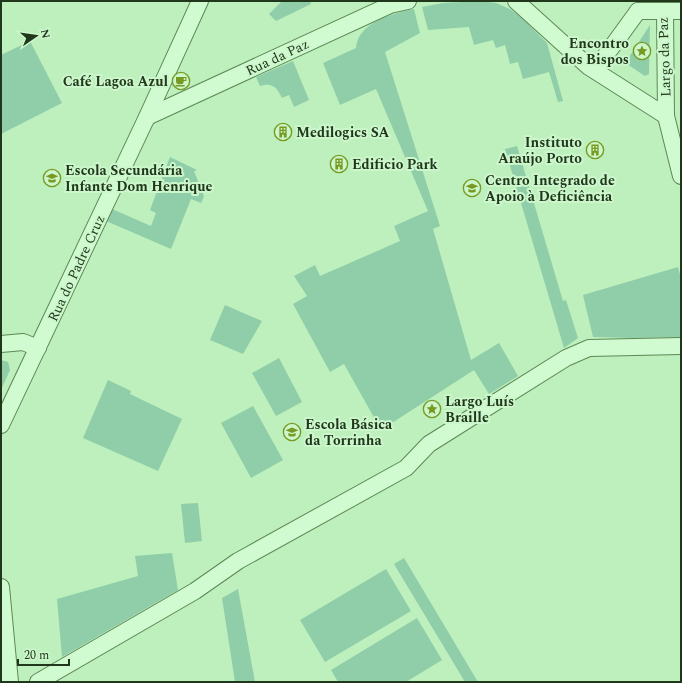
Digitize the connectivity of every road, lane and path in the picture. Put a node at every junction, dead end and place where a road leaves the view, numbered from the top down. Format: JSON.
{"nodes":[{"id":1,"x":200,"y":1,"type":"edge"},
{"id":2,"x":408,"y":1,"type":"edge"},
{"id":3,"x":516,"y":1,"type":"edge"},
{"id":4,"x":389,"y":3,"type":"edge"},
{"id":5,"x":634,"y":6,"type":"edge"},
{"id":6,"x":665,"y":11,"type":"junction"},
{"id":7,"x":681,"y":11,"type":"edge"},
{"id":8,"x":595,"y":70,"type":"junction"},
{"id":9,"x":666,"y":116,"type":"junction"},
{"id":10,"x":147,"y":117,"type":"junction"},
{"id":11,"x":681,"y":176,"type":"edge"},
{"id":12,"x":1,"y":344,"type":"edge"},
{"id":13,"x":681,"y":346,"type":"edge"},
{"id":14,"x":38,"y":348,"type":"junction"},
{"id":15,"x":1,"y":425,"type":"edge"},
{"id":16,"x":1,"y":587,"type":"edge"},
{"id":17,"x":10,"y":682,"type":"edge"},
{"id":18,"x":38,"y":682,"type":"edge"}],
"edges":[{"from":1,"to":10,"type":"street","name":"Rua do Padre Cruz"},
{"from":2,"to":4,"type":"street","name":"Rua da Paz"},
{"from":3,"to":8,"type":"street"},
{"from":4,"to":10,"type":"street","name":"Rua da Paz"},
{"from":5,"to":6,"type":"street","name":"Largo da Paz"},
{"from":5,"to":8,"type":"street","name":"Largo da Paz"},
{"from":6,"to":7,"type":"street"},
{"from":6,"to":9,"type":"street","name":"Largo da Paz"},
{"from":8,"to":9,"type":"street","name":"Largo da Paz"},
{"from":9,"to":11,"type":"street"},
{"from":10,"to":14,"type":"street","name":"Rua do Padre Cruz"},
{"from":12,"to":14,"type":"street"},
{"from":13,"to":18,"type":"street"},
{"from":14,"to":15,"type":"street","name":"Rua do Padre Cruz"},
{"from":16,"to":17,"type":"street"}]}
